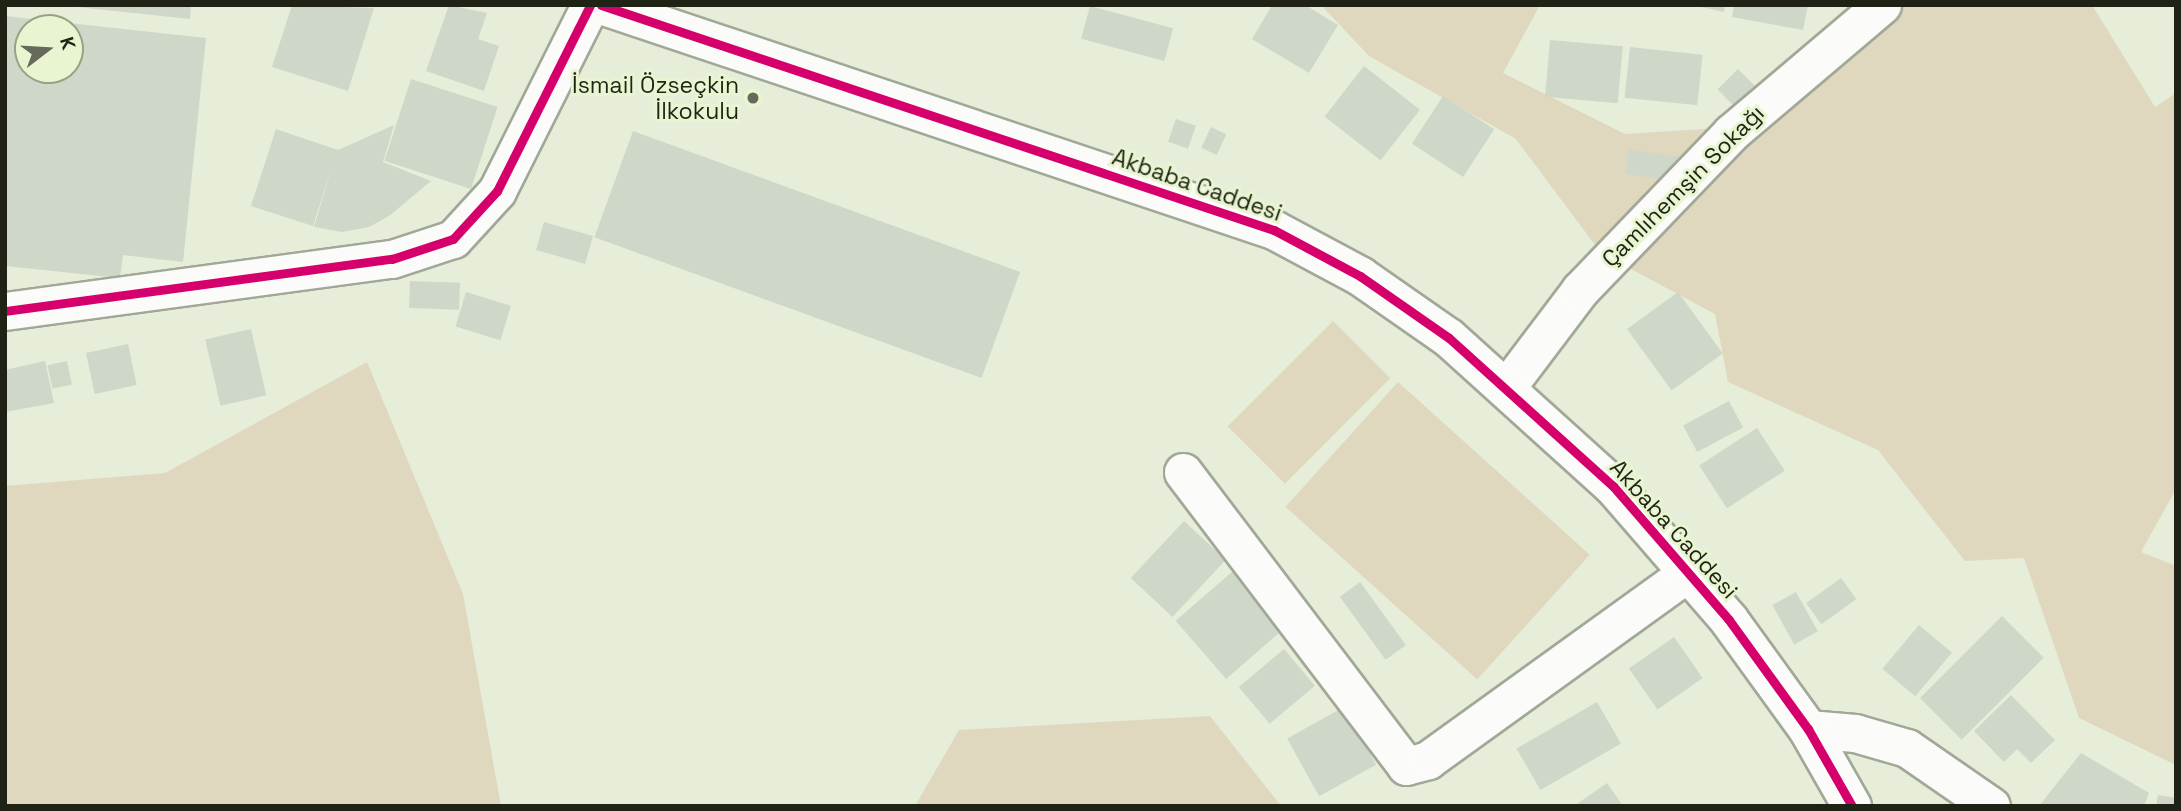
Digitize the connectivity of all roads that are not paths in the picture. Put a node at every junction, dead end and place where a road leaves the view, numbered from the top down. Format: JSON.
{"nodes":[{"id":1,"x":590,"y":5,"type":"edge"},
{"id":2,"x":601,"y":5,"type":"edge"},
{"id":3,"x":1882,"y":5,"type":"edge"},
{"id":4,"x":5,"y":311,"type":"edge"},
{"id":5,"x":1506,"y":388,"type":"junction"},
{"id":6,"x":1182,"y":472,"type":"dead end"},
{"id":7,"x":1690,"y":571,"type":"junction"},
{"id":8,"x":1808,"y":729,"type":"junction"},
{"id":9,"x":1852,"y":806,"type":"edge"},
{"id":10,"x":1991,"y":806,"type":"edge"}],
"edges":[{"from":1,"to":4,"type":"street"},
{"from":2,"to":5,"type":"main road","name":"Akbaba Caddesi"},
{"from":3,"to":5,"type":"street","name":"Çamlıhemşin Sokağı"},
{"from":5,"to":7,"type":"main road","name":"Akbaba Caddesi"},
{"from":6,"to":7,"type":"street"},
{"from":7,"to":8,"type":"main road","name":"Akbaba Caddesi"},
{"from":8,"to":9,"type":"main road","name":"Akbaba Caddesi"},
{"from":8,"to":10,"type":"street"}]}
